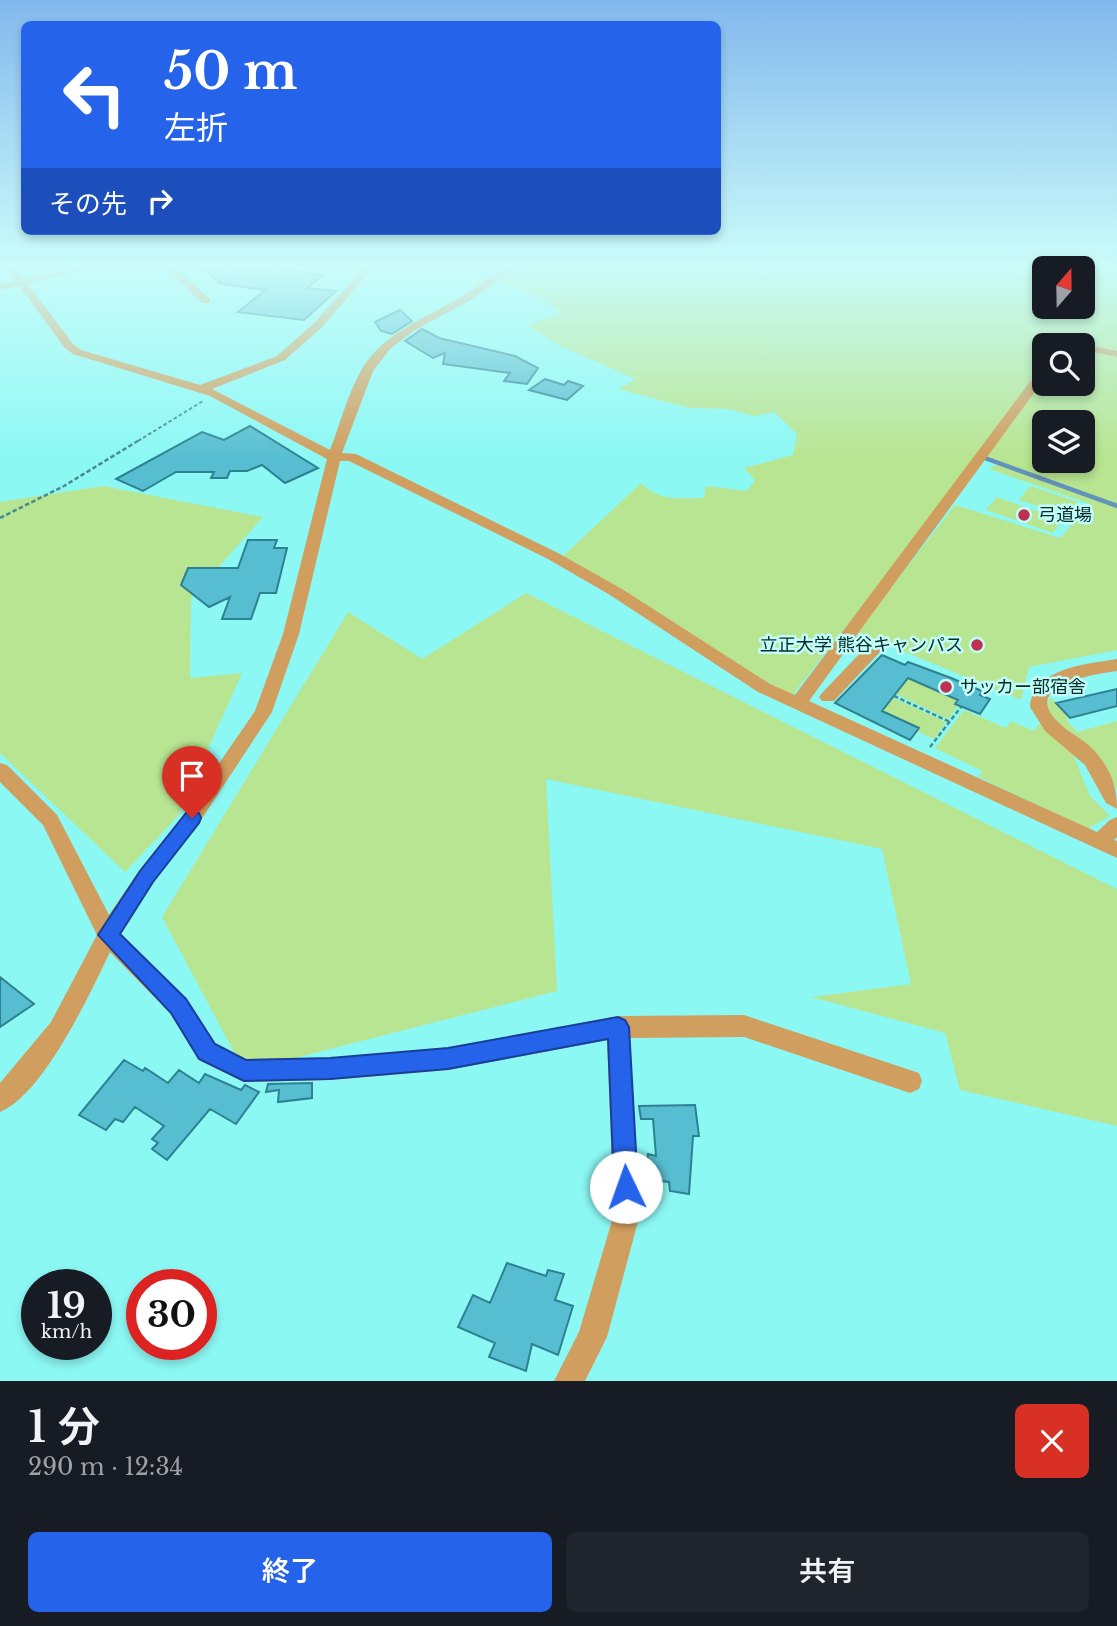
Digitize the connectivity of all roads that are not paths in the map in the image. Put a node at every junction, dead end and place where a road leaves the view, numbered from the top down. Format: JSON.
{"nodes":[{"id":1,"x":56,"y":328,"type":"edge"},
{"id":2,"x":314,"y":328,"type":"edge"},
{"id":3,"x":410,"y":328,"type":"edge"},
{"id":4,"x":1095,"y":350,"type":"edge"},
{"id":5,"x":1117,"y":355,"type":"edge"},
{"id":6,"x":1032,"y":387,"type":"edge"},
{"id":7,"x":207,"y":391,"type":"junction"},
{"id":8,"x":334,"y":457,"type":"junction"},
{"id":9,"x":846,"y":638,"type":"junction"},
{"id":10,"x":1117,"y":665,"type":"edge"},
{"id":11,"x":828,"y":697,"type":"dead end"},
{"id":12,"x":798,"y":703,"type":"junction"},
{"id":13,"x":0,"y":771,"type":"edge"},
{"id":14,"x":1117,"y":802,"type":"edge"},
{"id":15,"x":1117,"y":825,"type":"edge"},
{"id":16,"x":1108,"y":846,"type":"edge"},
{"id":17,"x":108,"y":935,"type":"junction"},
{"id":18,"x":618,"y":1027,"type":"junction"},
{"id":19,"x":910,"y":1081,"type":"dead end"},
{"id":20,"x":0,"y":1100,"type":"edge"},
{"id":21,"x":569,"y":1381,"type":"edge"}],
"edges":[{"from":1,"to":7,"type":"street"},
{"from":2,"to":7,"type":"street"},
{"from":3,"to":8,"type":"street"},
{"from":4,"to":5,"type":"street"},
{"from":6,"to":9,"type":"street"},
{"from":7,"to":8,"type":"street"},
{"from":8,"to":12,"type":"street"},
{"from":8,"to":17,"type":"street"},
{"from":9,"to":11,"type":"street"},
{"from":9,"to":12,"type":"street"},
{"from":10,"to":14,"type":"street"},
{"from":12,"to":16,"type":"street"},
{"from":13,"to":17,"type":"street"},
{"from":15,"to":16,"type":"street"},
{"from":17,"to":18,"type":"street"},
{"from":17,"to":20,"type":"street"},
{"from":18,"to":19,"type":"street"},
{"from":18,"to":21,"type":"street"}]}
